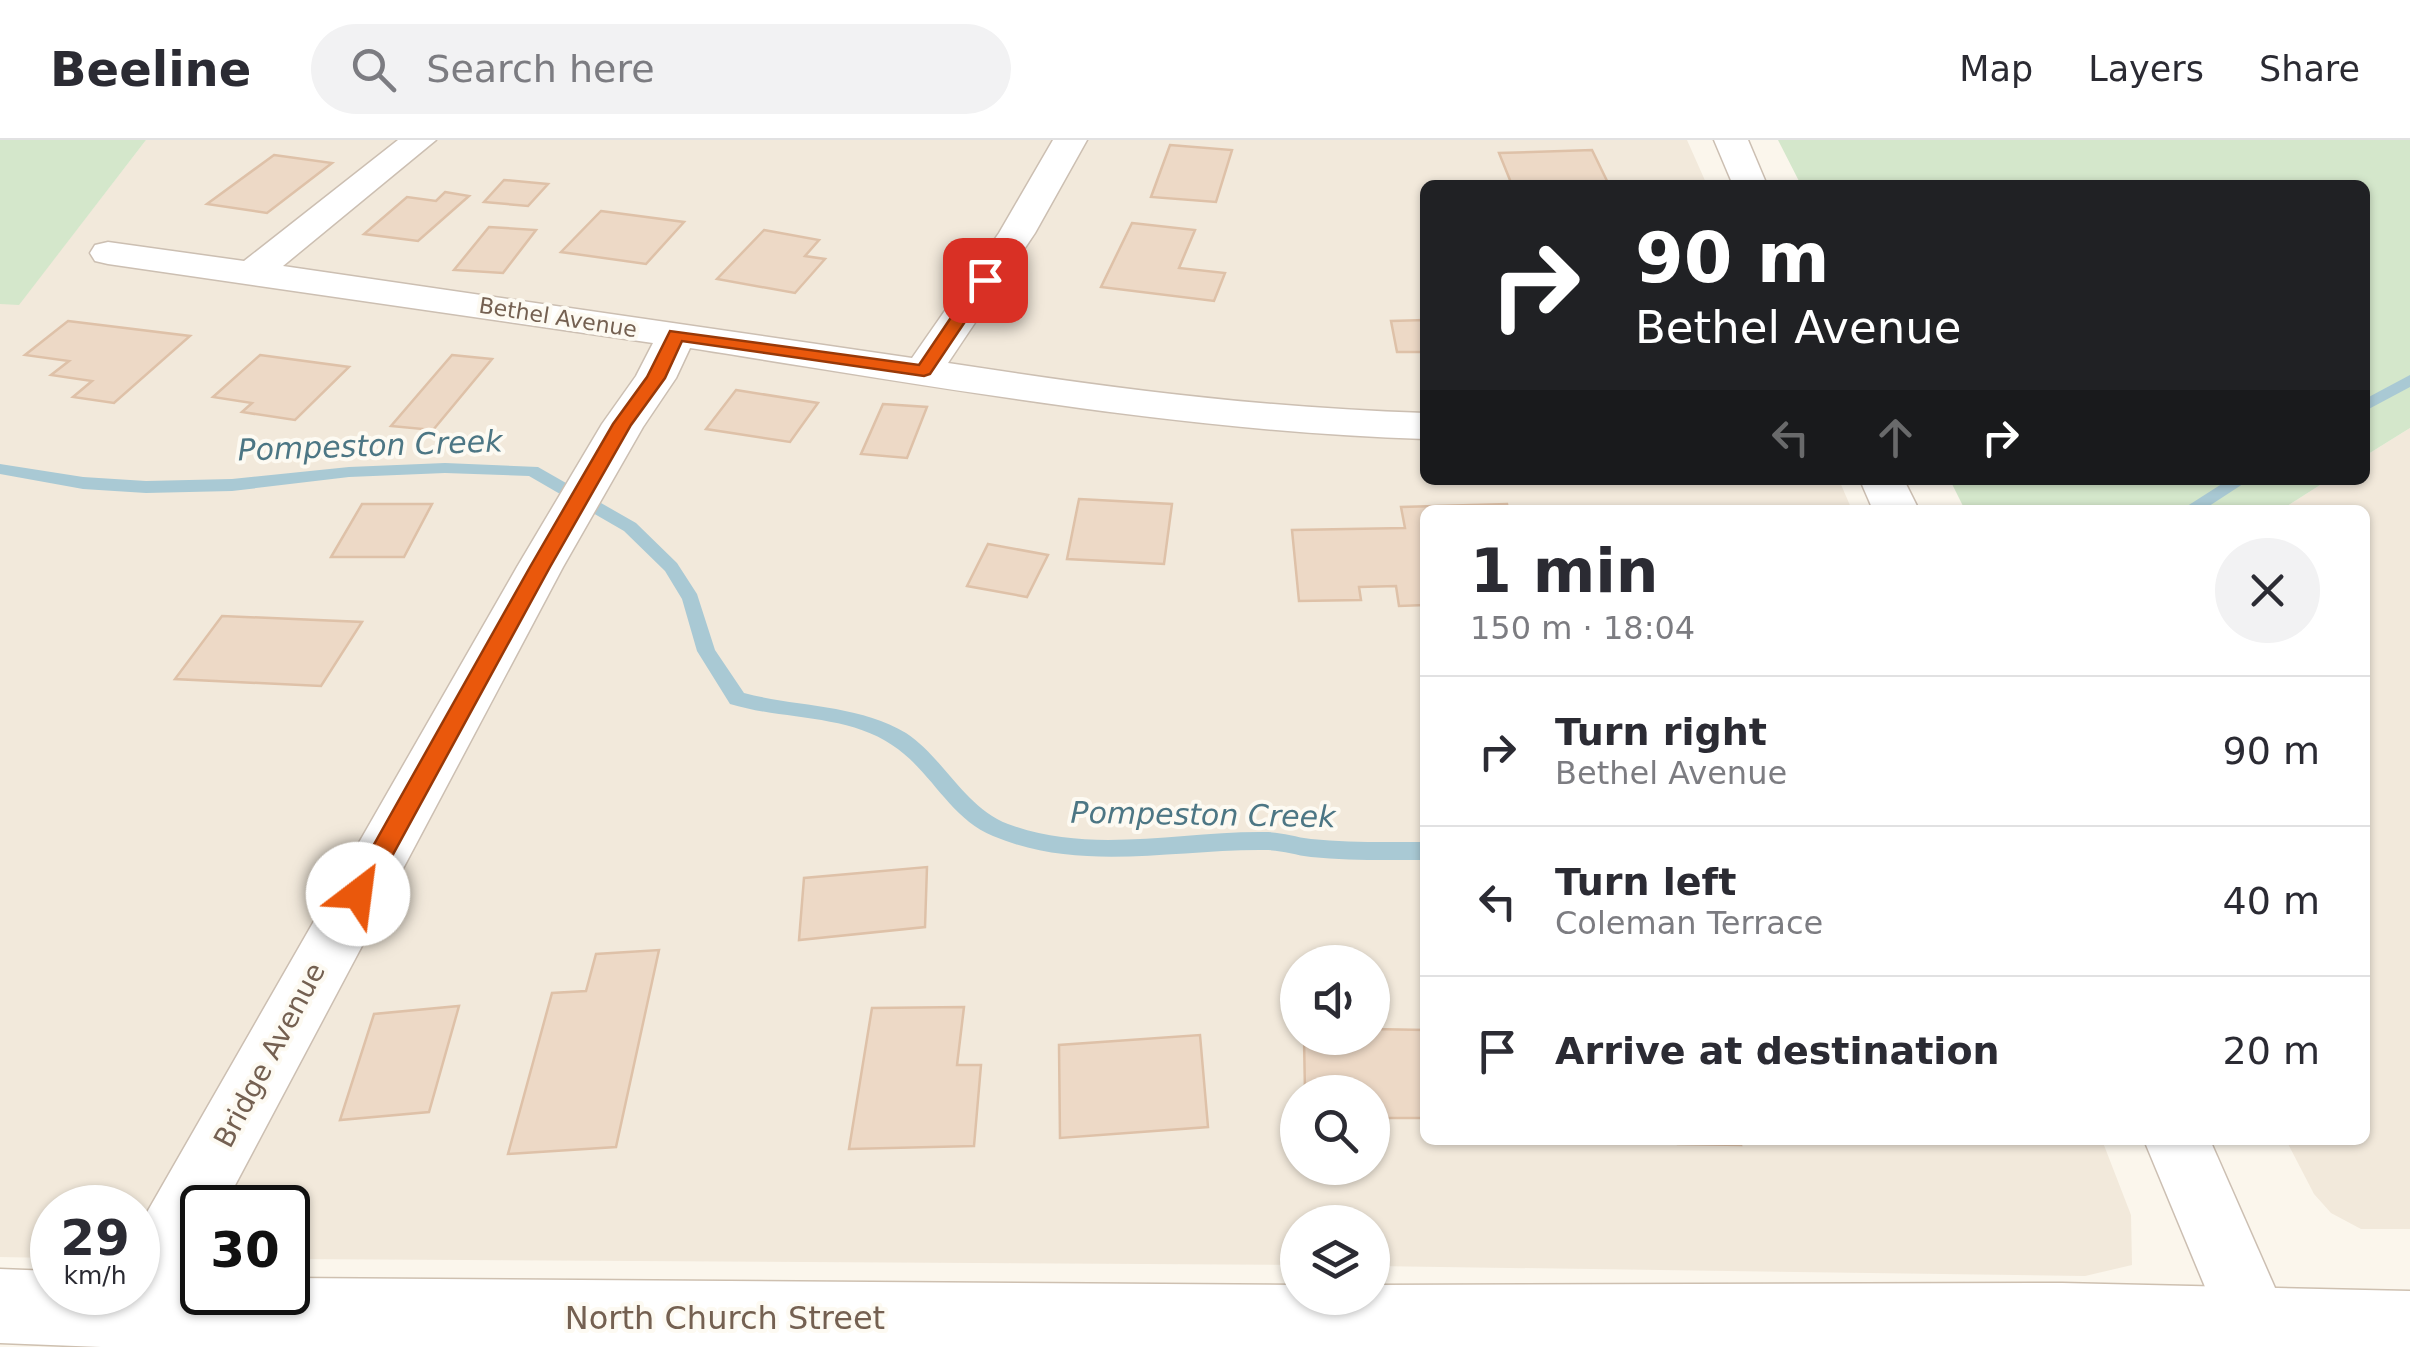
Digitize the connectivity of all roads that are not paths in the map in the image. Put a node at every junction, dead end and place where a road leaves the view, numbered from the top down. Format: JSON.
{"nodes":[{"id":1,"x":419,"y":140,"type":"edge"},
{"id":2,"x":1070,"y":140,"type":"edge"},
{"id":3,"x":1730,"y":140,"type":"edge"},
{"id":4,"x":1748,"y":180,"type":"edge"},
{"id":5,"x":108,"y":253,"type":"dead end"},
{"id":6,"x":250,"y":273,"type":"junction"},
{"id":7,"x":676,"y":335,"type":"junction"},
{"id":8,"x":924,"y":370,"type":"junction"},
{"id":9,"x":1420,"y":426,"type":"edge"},
{"id":10,"x":2177,"y":1145,"type":"edge"},
{"id":11,"x":160,"y":1257,"type":"edge"},
{"id":12,"x":0,"y":1306,"type":"edge"},
{"id":13,"x":30,"y":1306,"type":"edge"},
{"id":14,"x":158,"y":1315,"type":"edge"},
{"id":15,"x":2410,"y":1328,"type":"edge"},
{"id":16,"x":2208,"y":1330,"type":"edge"},
{"id":17,"x":218,"y":1331,"type":"edge"}],
"edges":[{"from":1,"to":6,"type":"street"},
{"from":2,"to":8,"type":"street"},
{"from":3,"to":4,"type":"street"},
{"from":5,"to":6,"type":"street","name":"Bethel Avenue"},
{"from":6,"to":7,"type":"street","name":"Bethel Avenue"},
{"from":7,"to":8,"type":"street","name":"Bethel Avenue"},
{"from":7,"to":11,"type":"street","name":"Bridge Avenue"},
{"from":8,"to":9,"type":"street","name":"Bethel Avenue"},
{"from":10,"to":16,"type":"street"},
{"from":12,"to":13,"type":"main road","name":"North Church Street"},
{"from":14,"to":17,"type":"main road","name":"North Church Street"},
{"from":15,"to":16,"type":"main road","name":"North Church Street"},
{"from":16,"to":17,"type":"main road","name":"North Church Street"}]}
